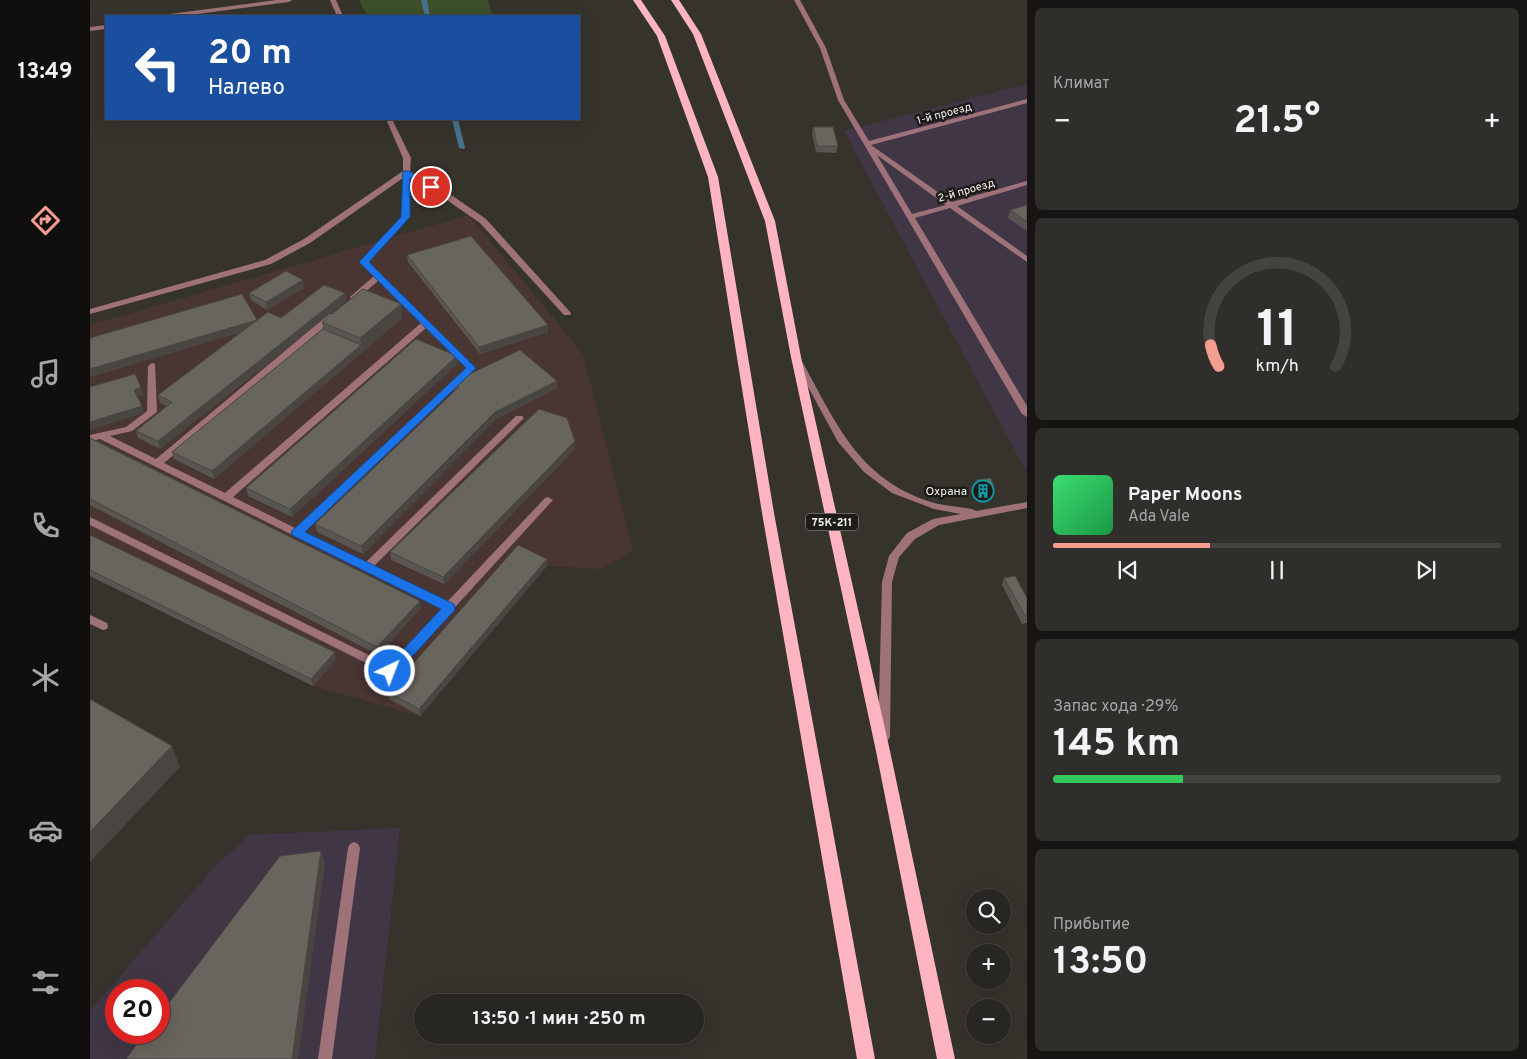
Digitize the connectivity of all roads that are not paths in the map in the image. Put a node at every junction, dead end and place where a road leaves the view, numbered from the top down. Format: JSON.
{"nodes":[{"id":1,"x":289,"y":0,"type":"edge"},
{"id":2,"x":333,"y":0,"type":"edge"},
{"id":3,"x":637,"y":0,"type":"edge"},
{"id":4,"x":675,"y":0,"type":"edge"},
{"id":5,"x":797,"y":0,"type":"edge"},
{"id":6,"x":177,"y":15,"type":"edge"},
{"id":7,"x":340,"y":15,"type":"edge"},
{"id":8,"x":105,"y":27,"type":"edge"},
{"id":9,"x":90,"y":29,"type":"edge"},
{"id":10,"x":1027,"y":101,"type":"edge"},
{"id":11,"x":389,"y":120,"type":"edge"},
{"id":12,"x":866,"y":144,"type":"junction"},
{"id":13,"x":406,"y":172,"type":"junction"},
{"id":14,"x":1027,"y":183,"type":"edge"},
{"id":15,"x":951,"y":205,"type":"junction"},
{"id":16,"x":911,"y":217,"type":"junction"},
{"id":17,"x":1027,"y":260,"type":"edge"},
{"id":18,"x":378,"y":277,"type":"junction"},
{"id":19,"x":348,"y":303,"type":"edge"},
{"id":20,"x":340,"y":309,"type":"edge"},
{"id":21,"x":90,"y":312,"type":"edge"},
{"id":22,"x":567,"y":313,"type":"dead end"},
{"id":23,"x":426,"y":323,"type":"junction"},
{"id":24,"x":796,"y":357,"type":"junction"},
{"id":25,"x":152,"y":366,"type":"dead end"},
{"id":26,"x":1027,"y":414,"type":"edge"},
{"id":27,"x":519,"y":418,"type":"dead end"},
{"id":28,"x":95,"y":437,"type":"edge"},
{"id":29,"x":157,"y":463,"type":"junction"},
{"id":30,"x":226,"y":498,"type":"junction"},
{"id":31,"x":548,"y":500,"type":"dead end"},
{"id":32,"x":1027,"y":505,"type":"edge"},
{"id":33,"x":978,"y":513,"type":"junction"},
{"id":34,"x":90,"y":521,"type":"edge"},
{"id":35,"x":296,"y":532,"type":"junction"},
{"id":36,"x":367,"y":567,"type":"junction"},
{"id":37,"x":449,"y":608,"type":"junction"},
{"id":38,"x":90,"y":619,"type":"edge"},
{"id":39,"x":103,"y":626,"type":"dead end"},
{"id":40,"x":883,"y":751,"type":"junction"},
{"id":41,"x":354,"y":848,"type":"dead end"},
{"id":42,"x":325,"y":1059,"type":"edge"},
{"id":43,"x":866,"y":1059,"type":"edge"},
{"id":44,"x":946,"y":1059,"type":"edge"}],
"edges":[{"from":1,"to":6,"type":"lane"},
{"from":2,"to":7,"type":"lane"},
{"from":3,"to":43,"type":"main road"},
{"from":4,"to":24,"type":"main road","number":"75К-211"},
{"from":5,"to":12,"type":"lane"},
{"from":8,"to":9,"type":"lane"},
{"from":10,"to":12,"type":"lane","name":"1-й проезд"},
{"from":11,"to":13,"type":"lane"},
{"from":12,"to":15,"type":"lane"},
{"from":12,"to":16,"type":"lane"},
{"from":13,"to":18,"type":"lane"},
{"from":13,"to":21,"type":"lane"},
{"from":13,"to":22,"type":"lane"},
{"from":14,"to":15,"type":"lane","name":"2-й проезд"},
{"from":15,"to":16,"type":"lane","name":"2-й проезд"},
{"from":15,"to":17,"type":"lane"},
{"from":16,"to":26,"type":"lane"},
{"from":18,"to":19,"type":"lane"},
{"from":18,"to":23,"type":"lane"},
{"from":20,"to":29,"type":"lane"},
{"from":23,"to":30,"type":"lane"},
{"from":23,"to":35,"type":"lane"},
{"from":24,"to":33,"type":"lane"},
{"from":24,"to":40,"type":"main road","number":"75К-211"},
{"from":25,"to":28,"type":"lane"},
{"from":27,"to":36,"type":"lane"},
{"from":28,"to":29,"type":"lane"},
{"from":29,"to":30,"type":"lane"},
{"from":30,"to":35,"type":"lane"},
{"from":31,"to":37,"type":"lane"},
{"from":32,"to":33,"type":"lane"},
{"from":33,"to":40,"type":"lane"},
{"from":34,"to":37,"type":"lane"},
{"from":35,"to":36,"type":"lane"},
{"from":36,"to":37,"type":"lane"},
{"from":38,"to":39,"type":"lane"},
{"from":40,"to":44,"type":"main road","number":"75К-211"},
{"from":41,"to":42,"type":"lane"}]}
